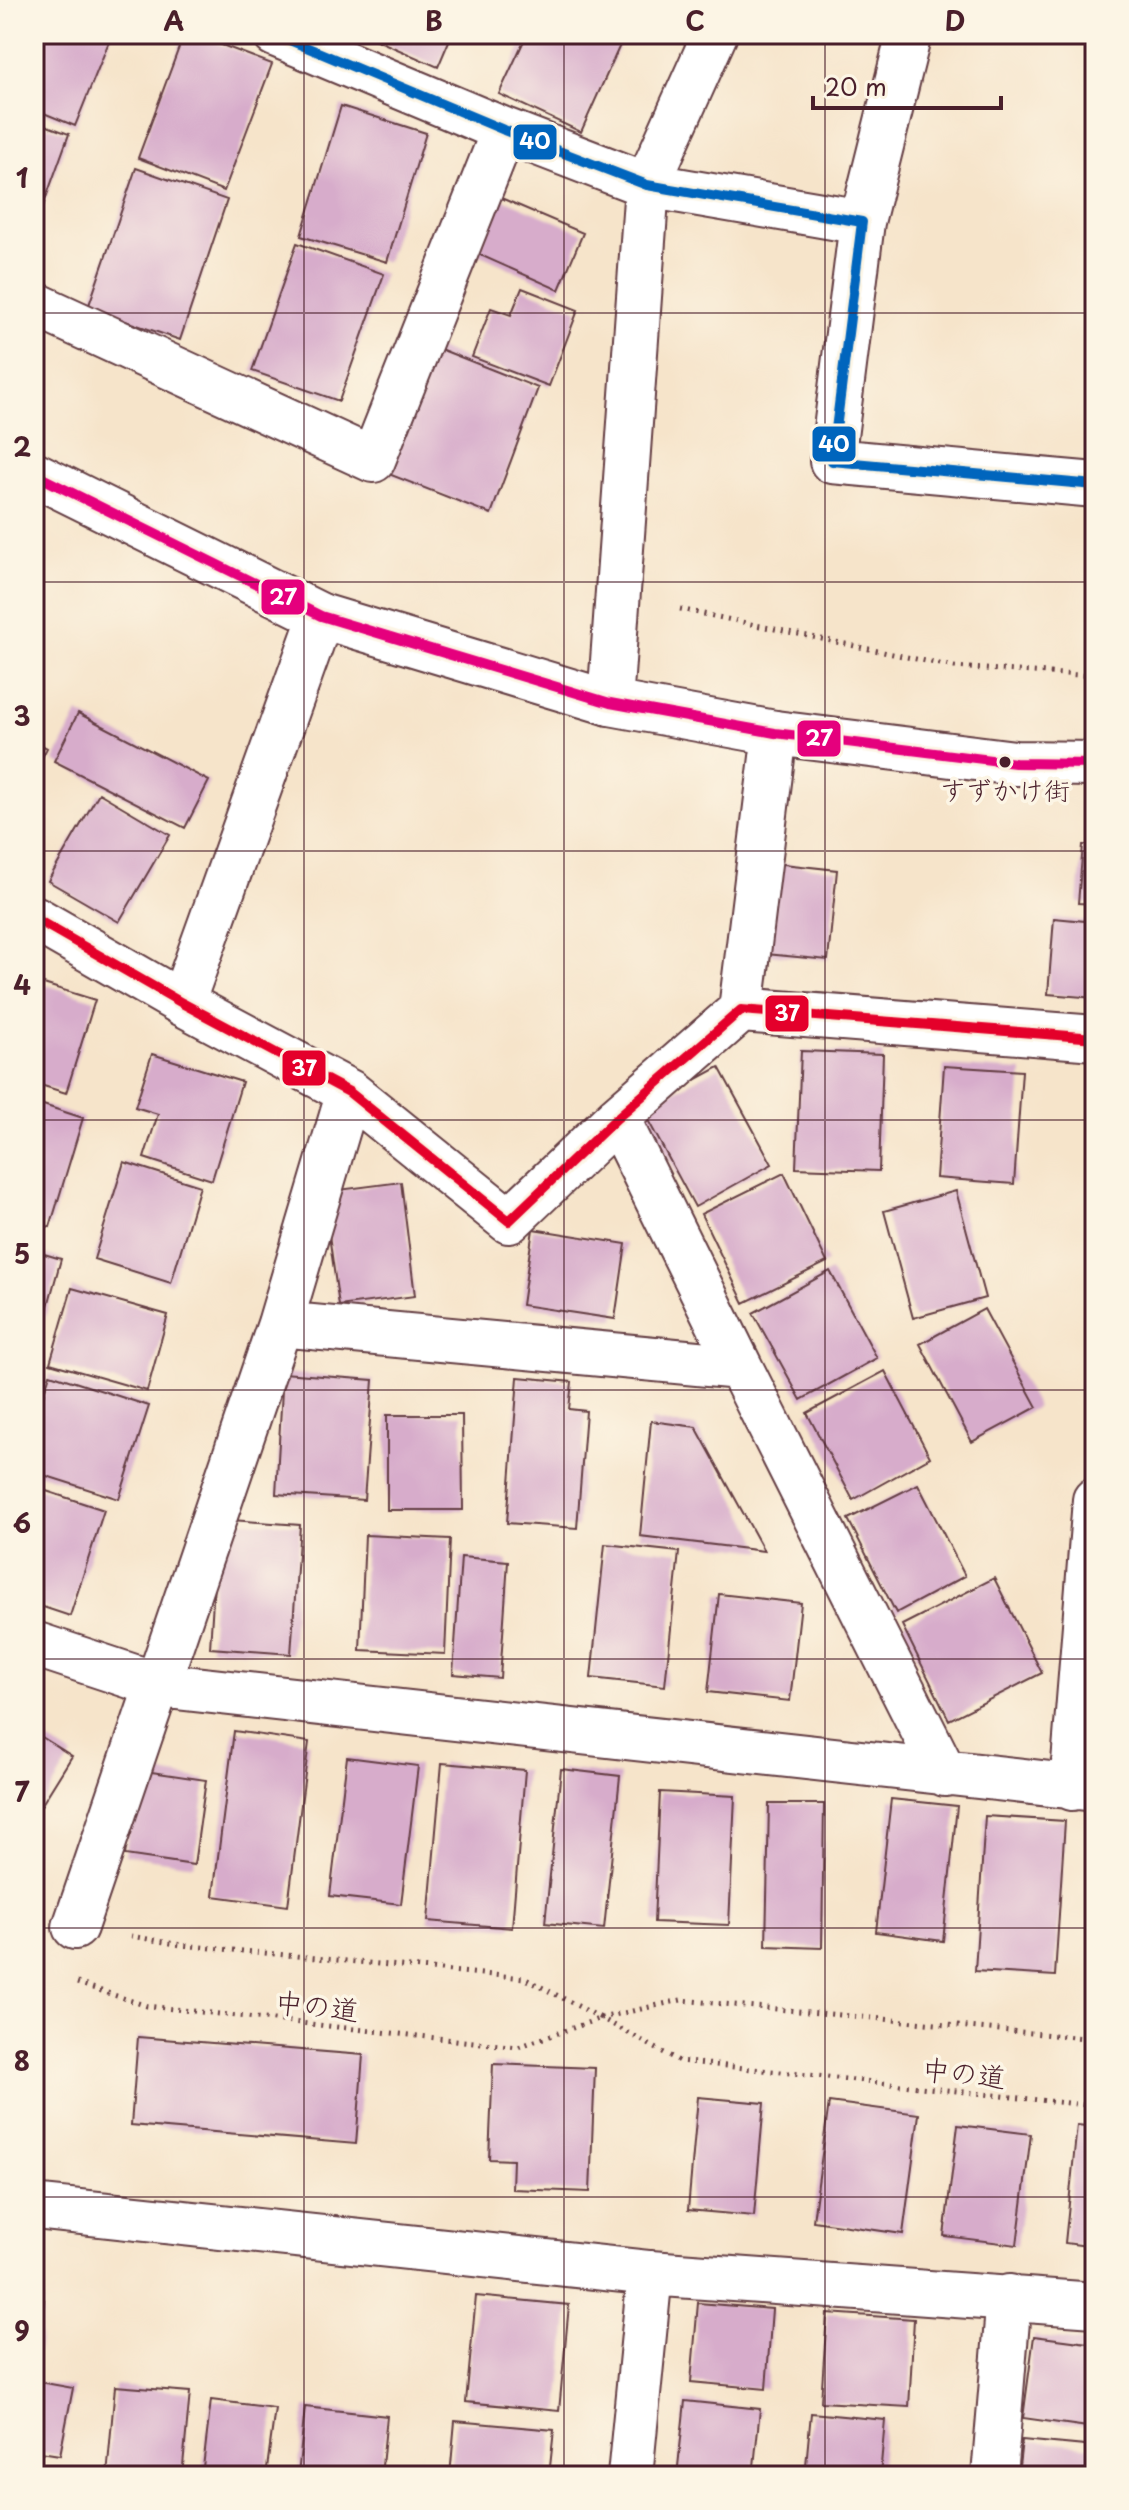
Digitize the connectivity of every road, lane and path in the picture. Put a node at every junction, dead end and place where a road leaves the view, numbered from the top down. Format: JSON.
{"nodes":[{"id":1,"x":275,"y":34,"type":"edge"},
{"id":2,"x":715,"y":34,"type":"edge"},
{"id":3,"x":909,"y":34,"type":"edge"},
{"id":4,"x":504,"y":130,"type":"junction"},
{"id":5,"x":647,"y":185,"type":"junction"},
{"id":6,"x":862,"y":222,"type":"junction"},
{"id":7,"x":34,"y":304,"type":"edge"},
{"id":8,"x":34,"y":474,"type":"edge"},
{"id":9,"x":1095,"y":485,"type":"edge"},
{"id":10,"x":680,"y":609,"type":"dead end"},
{"id":11,"x":321,"y":616,"type":"junction"},
{"id":12,"x":1095,"y":676,"type":"edge"},
{"id":13,"x":610,"y":703,"type":"junction"},
{"id":14,"x":775,"y":733,"type":"junction"},
{"id":15,"x":1095,"y":764,"type":"edge"},
{"id":16,"x":34,"y":918,"type":"edge"},
{"id":17,"x":182,"y":1003,"type":"junction"},
{"id":18,"x":741,"y":1010,"type":"junction"},
{"id":19,"x":1095,"y":1038,"type":"edge"},
{"id":20,"x":349,"y":1092,"type":"junction"},
{"id":21,"x":617,"y":1118,"type":"junction"},
{"id":22,"x":280,"y":1324,"type":"junction"},
{"id":23,"x":740,"y":1367,"type":"junction"},
{"id":24,"x":1095,"y":1500,"type":"edge"},
{"id":25,"x":34,"y":1644,"type":"edge"},
{"id":26,"x":158,"y":1685,"type":"junction"},
{"id":27,"x":945,"y":1774,"type":"junction"},
{"id":28,"x":1083,"y":1789,"type":"edge"},
{"id":29,"x":75,"y":1927,"type":"joint"},
{"id":30,"x":72,"y":1981,"type":"dead end"},
{"id":31,"x":601,"y":2018,"type":"junction"},
{"id":32,"x":1095,"y":2039,"type":"edge"},
{"id":33,"x":1095,"y":2106,"type":"edge"},
{"id":34,"x":34,"y":2207,"type":"edge"},
{"id":35,"x":650,"y":2273,"type":"junction"},
{"id":36,"x":1009,"y":2297,"type":"junction"},
{"id":37,"x":1095,"y":2305,"type":"edge"},
{"id":38,"x":630,"y":2476,"type":"edge"},
{"id":39,"x":994,"y":2476,"type":"edge"}],
"edges":[{"from":1,"to":4,"type":"street"},
{"from":2,"to":5,"type":"street"},
{"from":3,"to":6,"type":"street"},
{"from":4,"to":5,"type":"street"},
{"from":4,"to":7,"type":"street"},
{"from":5,"to":6,"type":"street"},
{"from":5,"to":13,"type":"street"},
{"from":6,"to":9,"type":"street"},
{"from":8,"to":11,"type":"street"},
{"from":10,"to":12,"type":"path"},
{"from":11,"to":13,"type":"street"},
{"from":11,"to":17,"type":"street"},
{"from":13,"to":14,"type":"street"},
{"from":14,"to":15,"type":"street"},
{"from":14,"to":18,"type":"street"},
{"from":16,"to":17,"type":"street"},
{"from":17,"to":20,"type":"street"},
{"from":18,"to":19,"type":"street"},
{"from":18,"to":21,"type":"street"},
{"from":20,"to":21,"type":"street"},
{"from":20,"to":22,"type":"street"},
{"from":21,"to":23,"type":"street"},
{"from":22,"to":23,"type":"street"},
{"from":22,"to":26,"type":"street"},
{"from":23,"to":27,"type":"street"},
{"from":24,"to":28,"type":"street"},
{"from":25,"to":26,"type":"street"},
{"from":26,"to":27,"type":"street"},
{"from":26,"to":29,"type":"street"},
{"from":27,"to":28,"type":"street"},
{"from":29,"to":31,"type":"path","name":"中の道"},
{"from":30,"to":31,"type":"path","name":"中の道"},
{"from":31,"to":32,"type":"path","name":"中の道"},
{"from":31,"to":33,"type":"path","name":"中の道"},
{"from":34,"to":35,"type":"street"},
{"from":35,"to":36,"type":"street"},
{"from":35,"to":38,"type":"street"},
{"from":36,"to":37,"type":"street"},
{"from":36,"to":39,"type":"street"}]}
